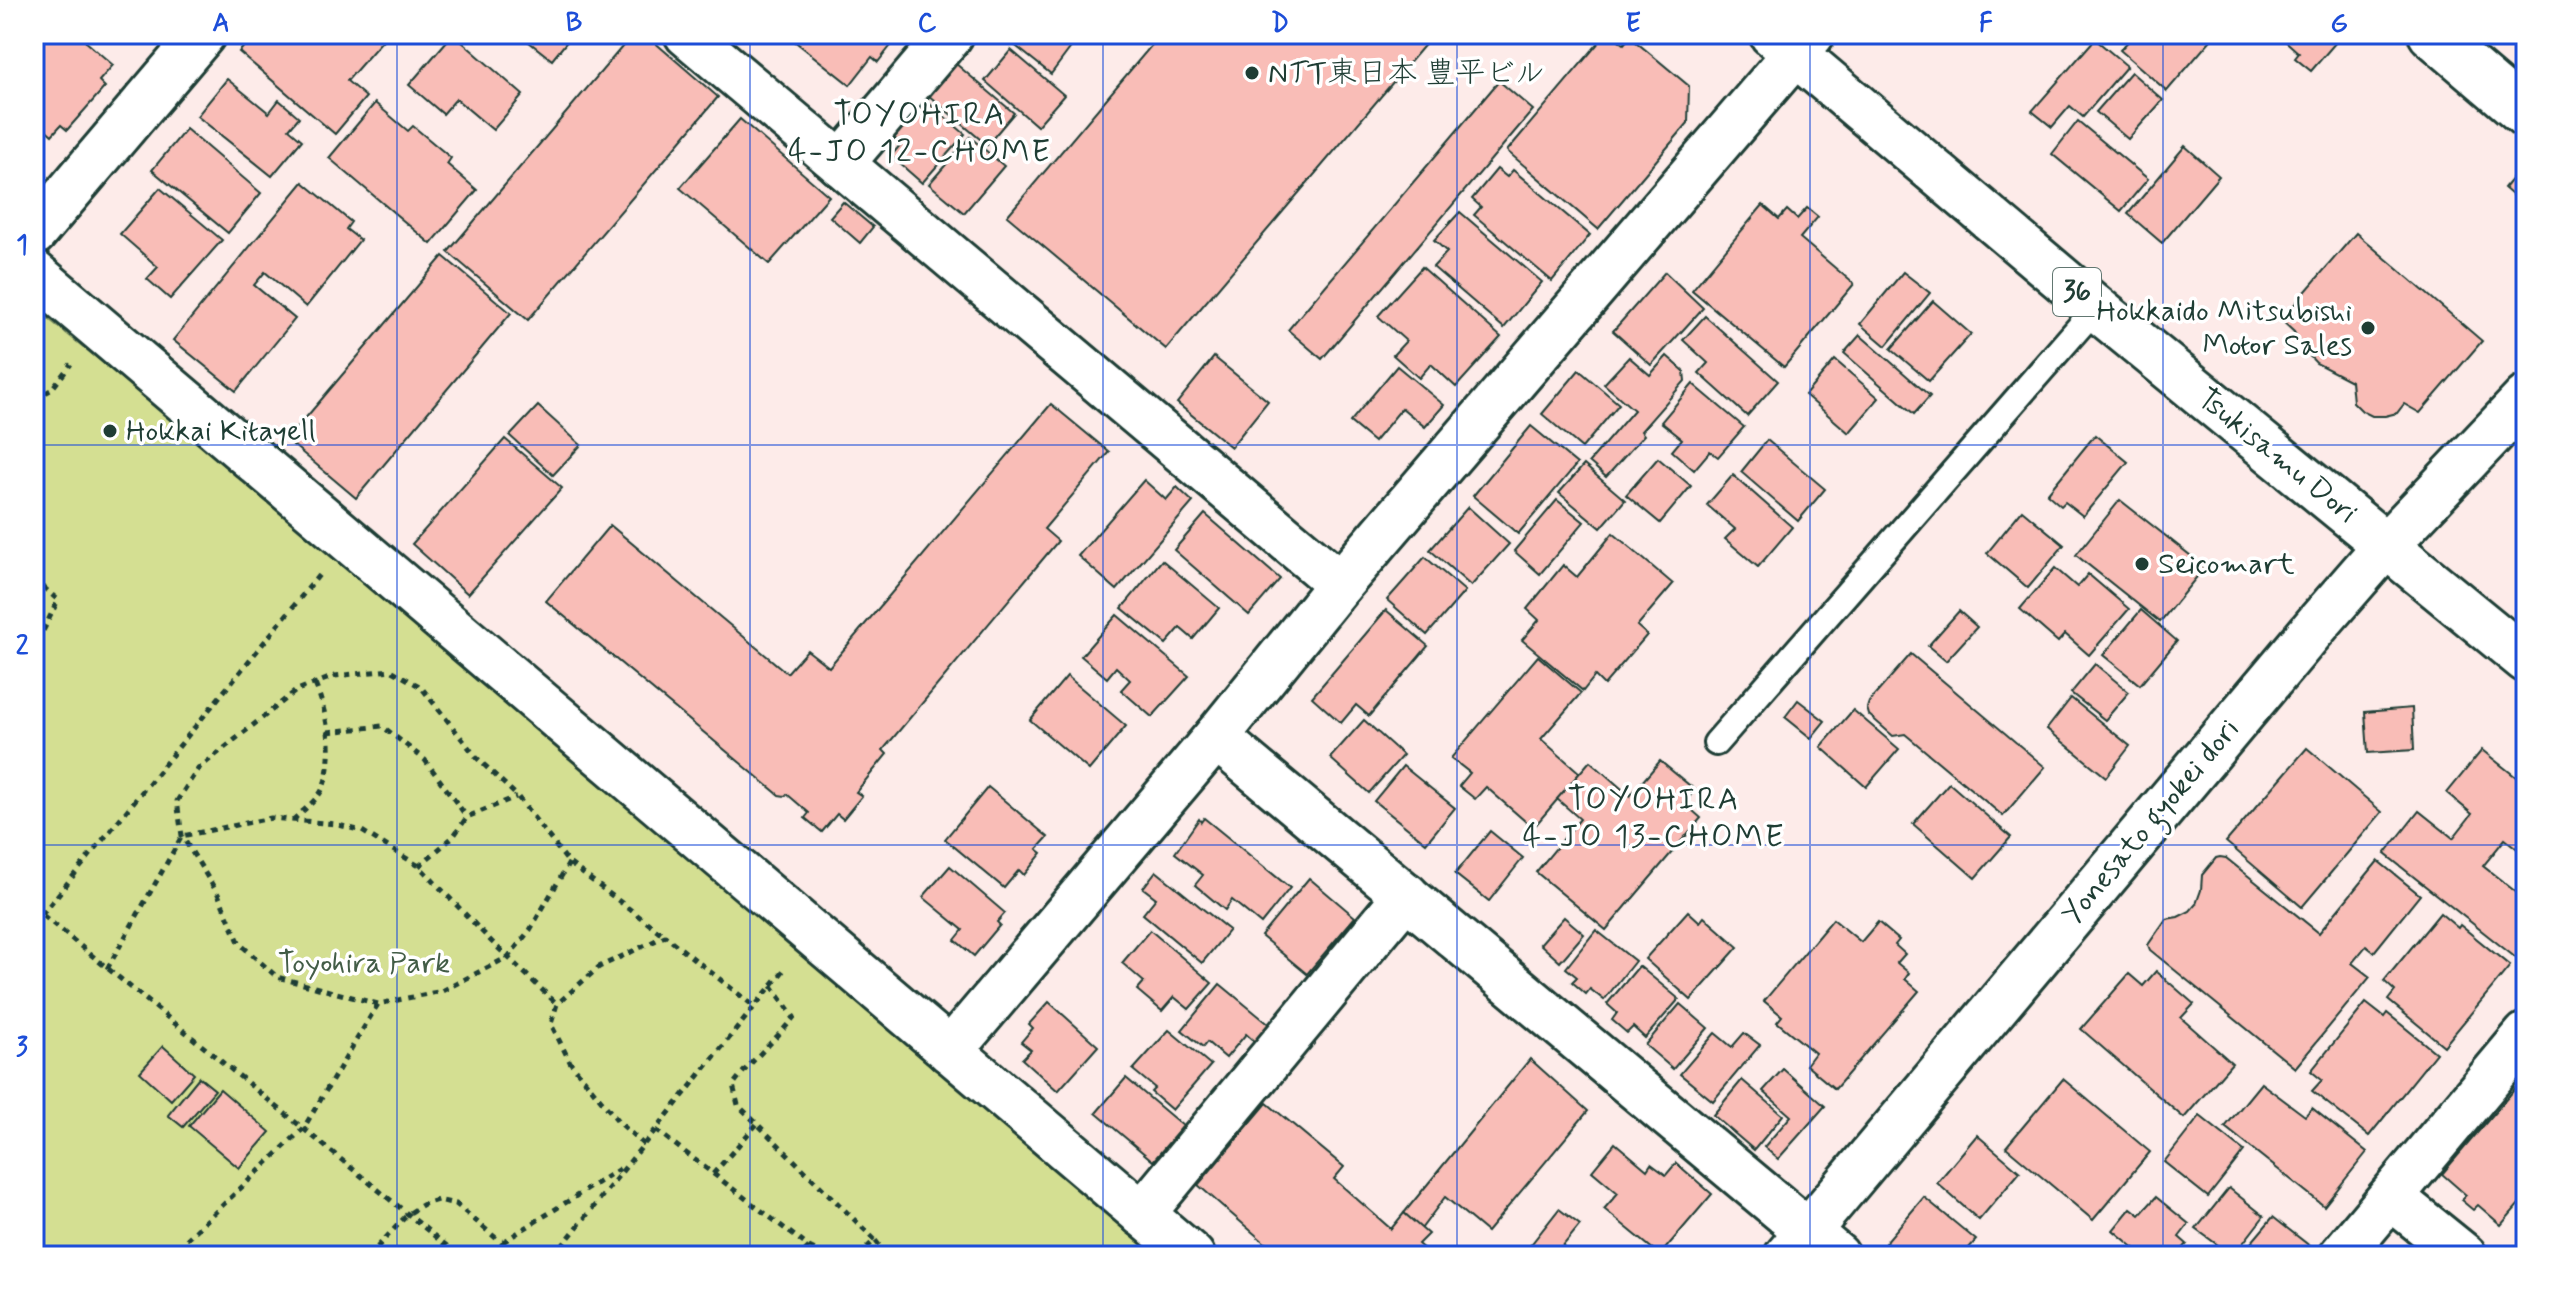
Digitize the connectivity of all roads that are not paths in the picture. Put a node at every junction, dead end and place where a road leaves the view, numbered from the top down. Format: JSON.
{"nodes":[{"id":1,"x":203,"y":34,"type":"edge"},
{"id":2,"x":687,"y":34,"type":"edge"},
{"id":3,"x":951,"y":34,"type":"edge"},
{"id":4,"x":2431,"y":34,"type":"edge"},
{"id":5,"x":1793,"y":41,"type":"edge"},
{"id":6,"x":2526,"y":115,"type":"edge"},
{"id":7,"x":841,"y":164,"type":"junction"},
{"id":8,"x":34,"y":233,"type":"edge"},
{"id":9,"x":34,"y":273,"type":"edge"},
{"id":10,"x":2096,"y":308,"type":"junction"},
{"id":11,"x":2526,"y":398,"type":"edge"},
{"id":12,"x":2387,"y":544,"type":"junction"},
{"id":13,"x":1340,"y":584,"type":"junction"},
{"id":14,"x":2526,"y":660,"type":"edge"},
{"id":15,"x":1216,"y":737,"type":"junction"},
{"id":16,"x":1716,"y":743,"type":"dead end"},
{"id":17,"x":1406,"y":895,"type":"junction"},
{"id":18,"x":2526,"y":1035,"type":"edge"},
{"id":19,"x":950,"y":1051,"type":"junction"},
{"id":20,"x":2391,"y":1197,"type":"junction"},
{"id":21,"x":1142,"y":1214,"type":"junction"},
{"id":22,"x":1811,"y":1248,"type":"edge"},
{"id":23,"x":1192,"y":1256,"type":"edge"},
{"id":24,"x":2341,"y":1256,"type":"edge"},
{"id":25,"x":2464,"y":1256,"type":"edge"}],
"edges":[{"from":1,"to":8,"type":"main road"},
{"from":2,"to":7,"type":"main road"},
{"from":3,"to":7,"type":"main road"},
{"from":4,"to":6,"type":"main road"},
{"from":5,"to":10,"type":"main road","name":"Tsukisamu Dori","number":"36"},
{"from":5,"to":13,"type":"main road"},
{"from":7,"to":13,"type":"main road"},
{"from":9,"to":19,"type":"main road"},
{"from":10,"to":12,"type":"main road","name":"Tsukisamu Dori","number":"36"},
{"from":10,"to":16,"type":"lane"},
{"from":11,"to":12,"type":"main road","name":"Yonesato gyokei dori"},
{"from":12,"to":14,"type":"main road","name":"Tsukisamu Dori","number":"36"},
{"from":12,"to":22,"type":"main road","name":"Yonesato gyokei dori"},
{"from":13,"to":15,"type":"main road"},
{"from":15,"to":17,"type":"main road"},
{"from":15,"to":19,"type":"main road"},
{"from":17,"to":21,"type":"main road"},
{"from":17,"to":22,"type":"main road"},
{"from":18,"to":20,"type":"main road"},
{"from":19,"to":21,"type":"main road"},
{"from":20,"to":24,"type":"main road"},
{"from":20,"to":25,"type":"main road"},
{"from":21,"to":23,"type":"main road"}]}
